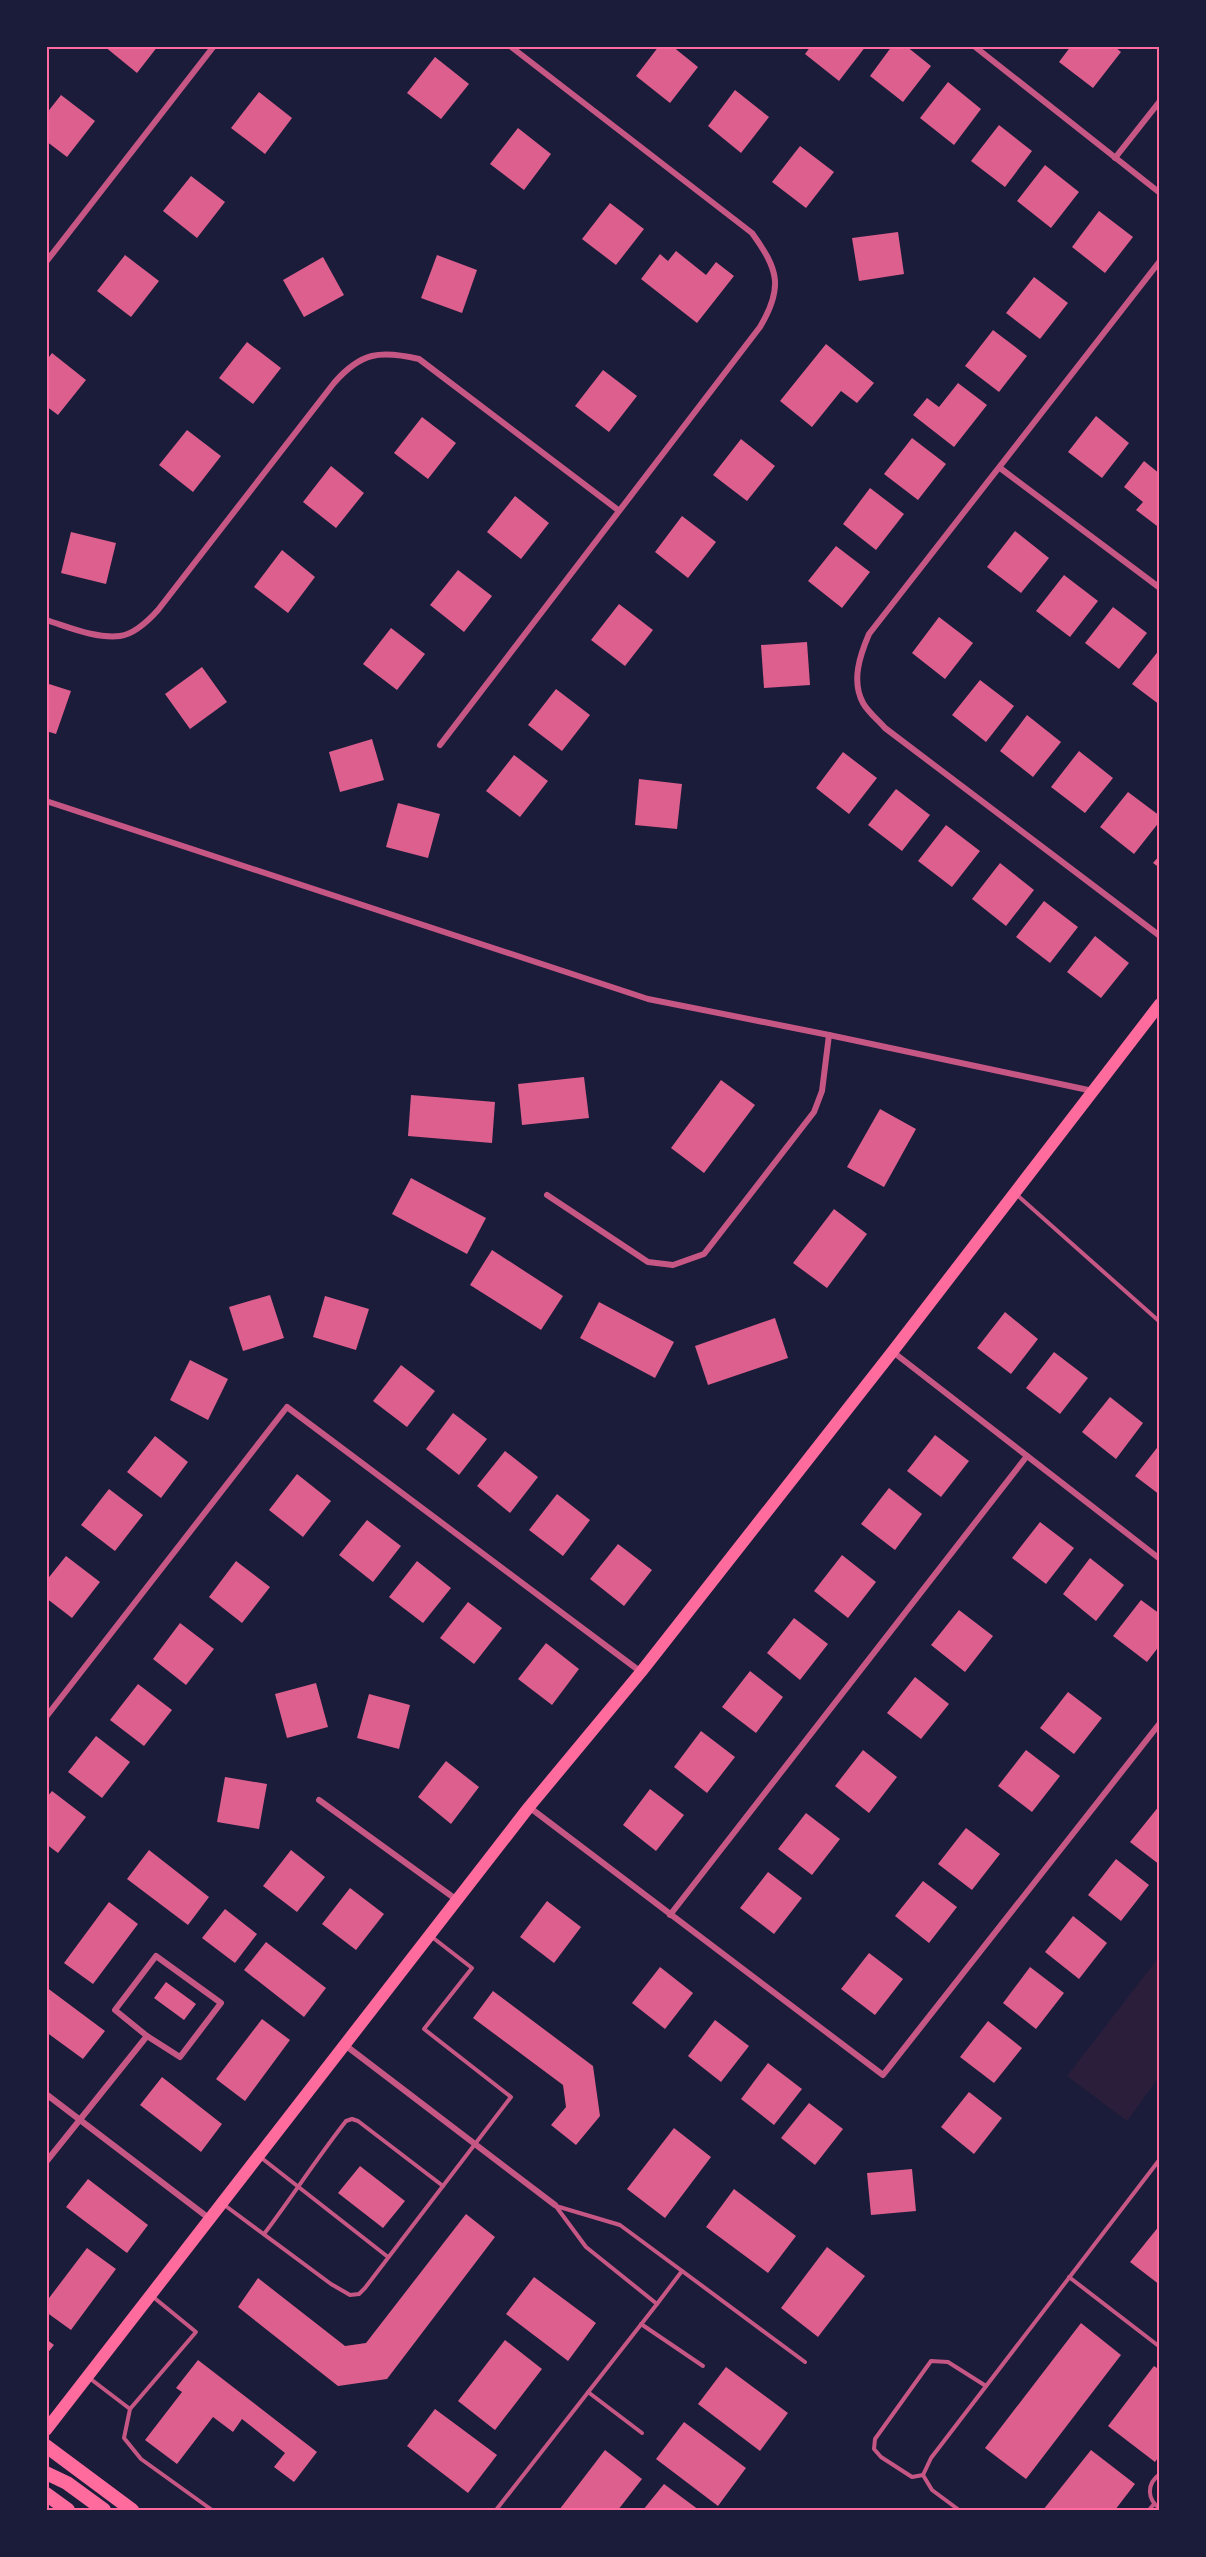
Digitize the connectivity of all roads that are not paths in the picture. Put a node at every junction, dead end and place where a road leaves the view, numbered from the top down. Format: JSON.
{"nodes":[{"id":1,"x":213,"y":46,"type":"edge"},
{"id":2,"x":510,"y":46,"type":"edge"},
{"id":3,"x":974,"y":46,"type":"edge"},
{"id":4,"x":1160,"y":101,"type":"edge"},
{"id":5,"x":1115,"y":158,"type":"junction"},
{"id":6,"x":1160,"y":193,"type":"edge"},
{"id":7,"x":1160,"y":261,"type":"edge"},
{"id":8,"x":46,"y":262,"type":"edge"},
{"id":9,"x":1000,"y":468,"type":"junction"},
{"id":10,"x":618,"y":510,"type":"junction"},
{"id":11,"x":1160,"y":588,"type":"edge"},
{"id":12,"x":46,"y":620,"type":"edge"},
{"id":13,"x":440,"y":745,"type":"dead end"},
{"id":14,"x":46,"y":801,"type":"edge"},
{"id":15,"x":1160,"y":936,"type":"edge"},
{"id":16,"x":1160,"y":1004,"type":"edge"},
{"id":17,"x":829,"y":1035,"type":"junction"},
{"id":18,"x":1092,"y":1091,"type":"junction"},
{"id":19,"x":1015,"y":1193,"type":"junction"},
{"id":20,"x":547,"y":1195,"type":"dead end"},
{"id":21,"x":1160,"y":1322,"type":"edge"},
{"id":22,"x":893,"y":1351,"type":"junction"},
{"id":23,"x":1027,"y":1456,"type":"junction"},
{"id":24,"x":1160,"y":1559,"type":"edge"},
{"id":25,"x":642,"y":1672,"type":"junction"},
{"id":26,"x":46,"y":1717,"type":"edge"},
{"id":27,"x":1160,"y":1723,"type":"edge"},
{"id":28,"x":319,"y":1800,"type":"dead end"},
{"id":29,"x":529,"y":1807,"type":"junction"},
{"id":30,"x":458,"y":1900,"type":"junction"},
{"id":31,"x":670,"y":1916,"type":"junction"},
{"id":32,"x":430,"y":1936,"type":"junction"},
{"id":33,"x":147,"y":2036,"type":"junction"},
{"id":34,"x":345,"y":2045,"type":"junction"},
{"id":35,"x":46,"y":2094,"type":"edge"},
{"id":36,"x":81,"y":2121,"type":"junction"},
{"id":37,"x":475,"y":2145,"type":"junction"},
{"id":38,"x":259,"y":2156,"type":"junction"},
{"id":39,"x":1160,"y":2159,"type":"edge"},
{"id":40,"x":46,"y":2163,"type":"edge"},
{"id":41,"x":443,"y":2186,"type":"junction"},
{"id":42,"x":300,"y":2187,"type":"junction"},
{"id":43,"x":222,"y":2204,"type":"junction"},
{"id":44,"x":555,"y":2205,"type":"junction"},
{"id":45,"x":210,"y":2219,"type":"junction"},
{"id":46,"x":264,"y":2234,"type":"junction"},
{"id":47,"x":388,"y":2257,"type":"junction"},
{"id":48,"x":682,"y":2271,"type":"junction"},
{"id":49,"x":1070,"y":2277,"type":"junction"},
{"id":50,"x":151,"y":2295,"type":"junction"},
{"id":51,"x":657,"y":2304,"type":"junction"},
{"id":52,"x":641,"y":2324,"type":"junction"},
{"id":53,"x":1160,"y":2347,"type":"edge"},
{"id":54,"x":806,"y":2362,"type":"dead end"},
{"id":55,"x":703,"y":2367,"type":"dead end"},
{"id":56,"x":88,"y":2376,"type":"junction"},
{"id":57,"x":986,"y":2386,"type":"junction"},
{"id":58,"x":588,"y":2392,"type":"junction"},
{"id":59,"x":130,"y":2409,"type":"junction"},
{"id":60,"x":46,"y":2430,"type":"edge"},
{"id":61,"x":642,"y":2433,"type":"dead end"},
{"id":62,"x":46,"y":2446,"type":"edge"},
{"id":63,"x":46,"y":2473,"type":"edge"},
{"id":64,"x":1160,"y":2474,"type":"edge"},
{"id":65,"x":923,"y":2475,"type":"junction"},
{"id":66,"x":46,"y":2494,"type":"edge"},
{"id":67,"x":1154,"y":2504,"type":"junction"},
{"id":68,"x":1160,"y":2509,"type":"edge"},
{"id":69,"x":496,"y":2510,"type":"edge"},
{"id":70,"x":68,"y":2511,"type":"edge"},
{"id":71,"x":104,"y":2511,"type":"edge"},
{"id":72,"x":132,"y":2511,"type":"edge"},
{"id":73,"x":212,"y":2511,"type":"edge"},
{"id":74,"x":959,"y":2511,"type":"edge"},
{"id":75,"x":1149,"y":2511,"type":"edge"}],
"edges":[{"from":1,"to":8,"type":"street"},
{"from":2,"to":10,"type":"street"},
{"from":3,"to":5,"type":"street"},
{"from":4,"to":5,"type":"street"},
{"from":5,"to":6,"type":"street"},
{"from":7,"to":9,"type":"street"},
{"from":9,"to":11,"type":"street"},
{"from":9,"to":15,"type":"street"},
{"from":10,"to":12,"type":"street"},
{"from":10,"to":13,"type":"street"},
{"from":14,"to":17,"type":"street"},
{"from":16,"to":18,"type":"main road"},
{"from":17,"to":18,"type":"street"},
{"from":17,"to":20,"type":"street"},
{"from":18,"to":19,"type":"main road"},
{"from":19,"to":21,"type":"lane"},
{"from":19,"to":22,"type":"main road"},
{"from":22,"to":23,"type":"street"},
{"from":22,"to":25,"type":"main road"},
{"from":23,"to":24,"type":"street"},
{"from":23,"to":31,"type":"street"},
{"from":25,"to":26,"type":"street"},
{"from":25,"to":29,"type":"main road"},
{"from":27,"to":31,"type":"street"},
{"from":28,"to":30,"type":"street"},
{"from":29,"to":30,"type":"main road"},
{"from":29,"to":31,"type":"street"},
{"from":30,"to":32,"type":"main road"},
{"from":32,"to":34,"type":"main road"},
{"from":32,"to":37,"type":"lane"},
{"from":33,"to":33,"type":"street"},
{"from":33,"to":36,"type":"street"},
{"from":34,"to":37,"type":"street"},
{"from":34,"to":38,"type":"main road"},
{"from":35,"to":36,"type":"street"},
{"from":36,"to":40,"type":"street"},
{"from":36,"to":45,"type":"street"},
{"from":37,"to":41,"type":"lane"},
{"from":37,"to":44,"type":"street"},
{"from":38,"to":42,"type":"lane"},
{"from":38,"to":43,"type":"main road"},
{"from":39,"to":49,"type":"lane"},
{"from":41,"to":42,"type":"lane"},
{"from":41,"to":47,"type":"lane"},
{"from":42,"to":46,"type":"lane"},
{"from":42,"to":47,"type":"lane"},
{"from":43,"to":45,"type":"main road"},
{"from":43,"to":46,"type":"lane"},
{"from":44,"to":48,"type":"lane"},
{"from":44,"to":51,"type":"lane"},
{"from":45,"to":50,"type":"main road"},
{"from":46,"to":47,"type":"lane"},
{"from":48,"to":51,"type":"lane"},
{"from":48,"to":54,"type":"lane"},
{"from":49,"to":53,"type":"lane"},
{"from":49,"to":57,"type":"lane"},
{"from":50,"to":56,"type":"main road"},
{"from":50,"to":59,"type":"lane"},
{"from":51,"to":52,"type":"lane"},
{"from":52,"to":55,"type":"lane"},
{"from":52,"to":58,"type":"lane"},
{"from":56,"to":59,"type":"lane"},
{"from":56,"to":60,"type":"main road"},
{"from":57,"to":65,"type":"lane"},
{"from":57,"to":65,"type":"lane"},
{"from":58,"to":61,"type":"lane"},
{"from":58,"to":69,"type":"lane"},
{"from":59,"to":73,"type":"lane"},
{"from":62,"to":72,"type":"main road"},
{"from":63,"to":71,"type":"main road"},
{"from":64,"to":67,"type":"lane"},
{"from":65,"to":74,"type":"lane"},
{"from":66,"to":70,"type":"main road"},
{"from":67,"to":68,"type":"lane"},
{"from":67,"to":75,"type":"lane"}]}
